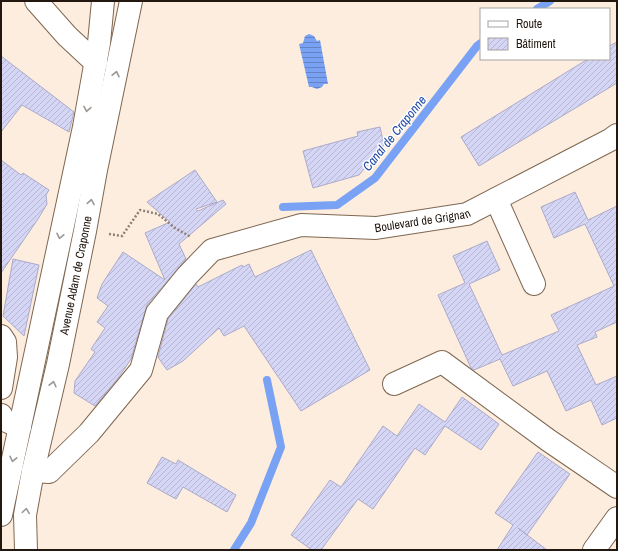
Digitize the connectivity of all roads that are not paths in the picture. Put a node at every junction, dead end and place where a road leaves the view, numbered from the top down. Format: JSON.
{"nodes":[{"id":1,"x":36,"y":1,"type":"edge"},
{"id":2,"x":103,"y":1,"type":"edge"},
{"id":3,"x":130,"y":1,"type":"edge"},
{"id":4,"x":96,"y":63,"type":"junction"},
{"id":5,"x":615,"y":144,"type":"edge"},
{"id":6,"x":496,"y":199,"type":"junction"},
{"id":7,"x":534,"y":284,"type":"dead end"},
{"id":8,"x":1,"y":336,"type":"edge"},
{"id":9,"x":394,"y":384,"type":"dead end"},
{"id":10,"x":1,"y":388,"type":"edge"},
{"id":11,"x":1,"y":415,"type":"edge"},
{"id":12,"x":20,"y":427,"type":"junction"},
{"id":13,"x":33,"y":471,"type":"junction"},
{"id":14,"x":617,"y":487,"type":"edge"},
{"id":15,"x":1,"y":515,"type":"edge"},
{"id":16,"x":617,"y":518,"type":"edge"},
{"id":17,"x":26,"y":550,"type":"edge"},
{"id":18,"x":594,"y":550,"type":"edge"}],
"edges":[{"from":1,"to":4,"type":"street"},
{"from":2,"to":4,"type":"street","name":"Avenue Adam de Craponne"},
{"from":13,"to":3,"type":"street","name":"Avenue Adam de Craponne","one_way":true},
{"from":4,"to":12,"type":"street","name":"Avenue Adam de Craponne","one_way":true},
{"from":5,"to":6,"type":"street","name":"Boulevard de Grignan"},
{"from":6,"to":7,"type":"street"},
{"from":6,"to":13,"type":"street","name":"Boulevard de Grignan"},
{"from":8,"to":10,"type":"street"},
{"from":9,"to":14,"type":"street"},
{"from":11,"to":12,"type":"street"},
{"from":12,"to":15,"type":"street","name":"Avenue Adam de Craponne","one_way":true},
{"from":17,"to":13,"type":"street","name":"Avenue Adam de Craponne","one_way":true},
{"from":16,"to":18,"type":"street"}]}
